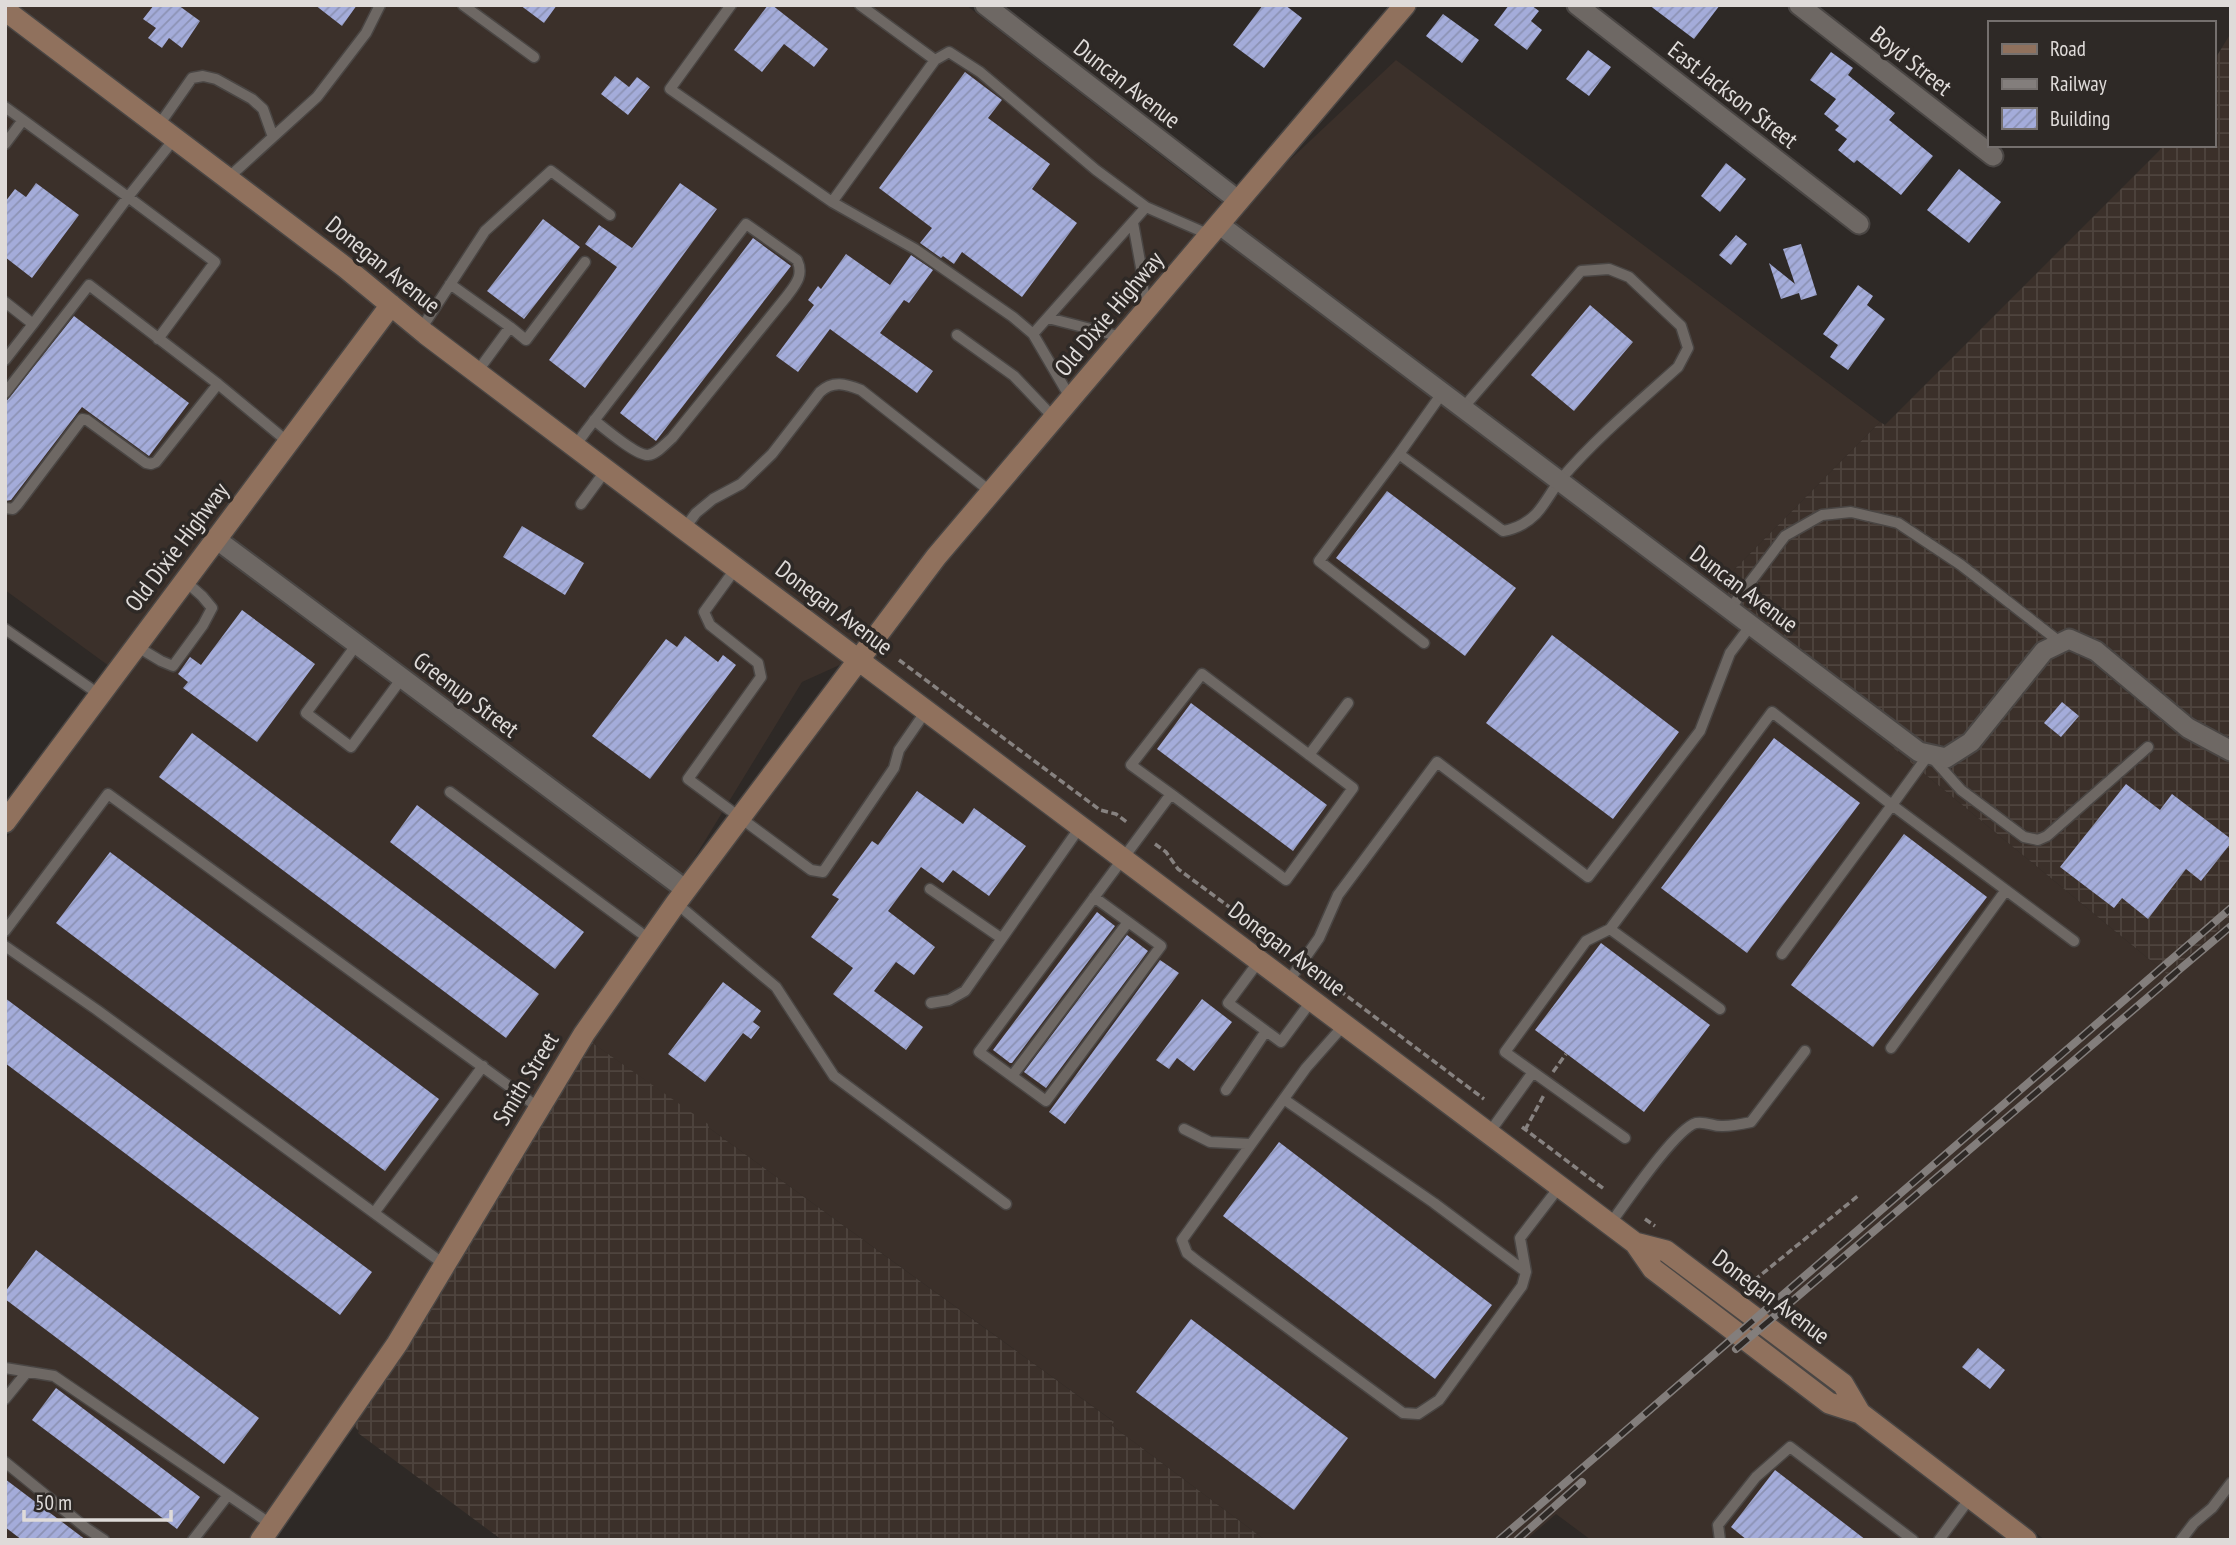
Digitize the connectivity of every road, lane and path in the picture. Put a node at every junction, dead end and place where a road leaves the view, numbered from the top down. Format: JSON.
{"nodes":[{"id":1,"x":380,"y":5,"type":"edge"},
{"id":2,"x":463,"y":5,"type":"edge"},
{"id":3,"x":731,"y":5,"type":"edge"},
{"id":4,"x":860,"y":5,"type":"edge"},
{"id":5,"x":985,"y":5,"type":"edge"},
{"id":6,"x":1405,"y":5,"type":"edge"},
{"id":7,"x":1577,"y":5,"type":"edge"},
{"id":8,"x":1799,"y":5,"type":"edge"},
{"id":9,"x":5,"y":10,"type":"edge"},
{"id":10,"x":534,"y":57,"type":"dead end"},
{"id":11,"x":935,"y":60,"type":"junction"},
{"id":12,"x":5,"y":107,"type":"edge"},
{"id":13,"x":23,"y":120,"type":"junction"},
{"id":14,"x":167,"y":132,"type":"junction"},
{"id":15,"x":273,"y":137,"type":"junction"},
{"id":16,"x":5,"y":144,"type":"edge"},
{"id":17,"x":1993,"y":156,"type":"dead end"},
{"id":18,"x":228,"y":178,"type":"junction"},
{"id":19,"x":128,"y":198,"type":"junction"},
{"id":20,"x":1239,"y":201,"type":"junction"},
{"id":21,"x":832,"y":202,"type":"junction"},
{"id":22,"x":1146,"y":207,"type":"junction"},
{"id":23,"x":610,"y":215,"type":"dead end"},
{"id":24,"x":1133,"y":223,"type":"junction"},
{"id":25,"x":1859,"y":224,"type":"dead end"},
{"id":26,"x":1215,"y":230,"type":"junction"},
{"id":27,"x":585,"y":262,"type":"dead end"},
{"id":28,"x":450,"y":285,"type":"junction"},
{"id":29,"x":5,"y":302,"type":"edge"},
{"id":30,"x":391,"y":305,"type":"junction"},
{"id":31,"x":1146,"y":312,"type":"junction"},
{"id":32,"x":1048,"y":318,"type":"junction"},
{"id":33,"x":33,"y":324,"type":"junction"},
{"id":34,"x":510,"y":327,"type":"junction"},
{"id":35,"x":421,"y":329,"type":"junction"},
{"id":36,"x":1034,"y":334,"type":"junction"},
{"id":37,"x":957,"y":335,"type":"dead end"},
{"id":38,"x":1124,"y":337,"type":"junction"},
{"id":39,"x":158,"y":338,"type":"junction"},
{"id":40,"x":5,"y":360,"type":"edge"},
{"id":41,"x":477,"y":372,"type":"junction"},
{"id":42,"x":218,"y":384,"type":"junction"},
{"id":43,"x":1443,"y":392,"type":"junction"},
{"id":44,"x":5,"y":393,"type":"edge"},
{"id":45,"x":1071,"y":400,"type":"junction"},
{"id":46,"x":1463,"y":408,"type":"junction"},
{"id":47,"x":1054,"y":419,"type":"junction"},
{"id":48,"x":594,"y":420,"type":"junction"},
{"id":49,"x":289,"y":442,"type":"junction"},
{"id":50,"x":575,"y":447,"type":"junction"},
{"id":51,"x":1399,"y":454,"type":"junction"},
{"id":52,"x":606,"y":470,"type":"junction"},
{"id":53,"x":1560,"y":481,"type":"junction"},
{"id":54,"x":992,"y":492,"type":"junction"},
{"id":55,"x":581,"y":504,"type":"dead end"},
{"id":56,"x":5,"y":508,"type":"edge"},
{"id":57,"x":684,"y":529,"type":"junction"},
{"id":58,"x":216,"y":539,"type":"junction"},
{"id":59,"x":736,"y":569,"type":"junction"},
{"id":60,"x":185,"y":581,"type":"junction"},
{"id":61,"x":1730,"y":610,"type":"junction"},
{"id":62,"x":1751,"y":625,"type":"junction"},
{"id":63,"x":5,"y":629,"type":"edge"},
{"id":64,"x":1424,"y":643,"type":"dead end"},
{"id":65,"x":2061,"y":643,"type":"junction"},
{"id":66,"x":357,"y":644,"type":"junction"},
{"id":67,"x":136,"y":646,"type":"junction"},
{"id":68,"x":859,"y":660,"type":"junction"},
{"id":69,"x":899,"y":660,"type":"dead end"},
{"id":70,"x":402,"y":678,"type":"junction"},
{"id":71,"x":100,"y":695,"type":"junction"},
{"id":72,"x":1348,"y":703,"type":"dead end"},
{"id":73,"x":926,"y":710,"type":"junction"},
{"id":74,"x":2148,"y":747,"type":"dead end"},
{"id":75,"x":2231,"y":751,"type":"edge"},
{"id":76,"x":1929,"y":754,"type":"junction"},
{"id":77,"x":1309,"y":755,"type":"junction"},
{"id":78,"x":450,"y":792,"type":"dead end"},
{"id":79,"x":1171,"y":794,"type":"junction"},
{"id":80,"x":1892,"y":805,"type":"junction"},
{"id":81,"x":740,"y":818,"type":"junction"},
{"id":82,"x":5,"y":822,"type":"edge"},
{"id":83,"x":1128,"y":823,"type":"dead end"},
{"id":84,"x":1080,"y":827,"type":"junction"},
{"id":85,"x":1155,"y":844,"type":"dead end"},
{"id":86,"x":1122,"y":858,"type":"junction"},
{"id":87,"x":930,"y":889,"type":"dead end"},
{"id":88,"x":2006,"y":890,"type":"junction"},
{"id":89,"x":681,"y":896,"type":"junction"},
{"id":90,"x":1094,"y":897,"type":"junction"},
{"id":91,"x":1128,"y":922,"type":"junction"},
{"id":92,"x":1610,"y":929,"type":"junction"},
{"id":93,"x":5,"y":931,"type":"edge"},
{"id":94,"x":1001,"y":938,"type":"junction"},
{"id":95,"x":649,"y":939,"type":"junction"},
{"id":96,"x":2074,"y":941,"type":"dead end"},
{"id":97,"x":1278,"y":943,"type":"dead end"},
{"id":98,"x":5,"y":946,"type":"edge"},
{"id":99,"x":1782,"y":954,"type":"dead end"},
{"id":100,"x":1259,"y":961,"type":"junction"},
{"id":101,"x":1287,"y":982,"type":"junction"},
{"id":102,"x":1331,"y":984,"type":"dead end"},
{"id":103,"x":1312,"y":1000,"type":"junction"},
{"id":104,"x":931,"y":1003,"type":"dead end"},
{"id":105,"x":1720,"y":1009,"type":"dead end"},
{"id":106,"x":1345,"y":1025,"type":"junction"},
{"id":107,"x":1266,"y":1031,"type":"junction"},
{"id":108,"x":1891,"y":1048,"type":"dead end"},
{"id":109,"x":1805,"y":1051,"type":"dead end"},
{"id":110,"x":483,"y":1066,"type":"junction"},
{"id":111,"x":1533,"y":1072,"type":"junction"},
{"id":112,"x":1012,"y":1076,"type":"junction"},
{"id":113,"x":1226,"y":1090,"type":"dead end"},
{"id":114,"x":1484,"y":1099,"type":"dead end"},
{"id":115,"x":1285,"y":1100,"type":"junction"},
{"id":116,"x":540,"y":1108,"type":"junction"},
{"id":117,"x":1522,"y":1127,"type":"dead end"},
{"id":118,"x":1184,"y":1129,"type":"dead end"},
{"id":119,"x":1489,"y":1133,"type":"junction"},
{"id":120,"x":1625,"y":1138,"type":"dead end"},
{"id":121,"x":1251,"y":1144,"type":"junction"},
{"id":122,"x":1560,"y":1186,"type":"junction"},
{"id":123,"x":1604,"y":1189,"type":"dead end"},
{"id":124,"x":1859,"y":1195,"type":"dead end"},
{"id":125,"x":1006,"y":1204,"type":"dead end"},
{"id":126,"x":374,"y":1213,"type":"junction"},
{"id":127,"x":1610,"y":1224,"type":"junction"},
{"id":128,"x":1635,"y":1243,"type":"junction"},
{"id":129,"x":445,"y":1265,"type":"junction"},
{"id":130,"x":1526,"y":1272,"type":"junction"},
{"id":131,"x":1731,"y":1300,"type":"junction"},
{"id":132,"x":5,"y":1368,"type":"edge"},
{"id":133,"x":27,"y":1372,"type":"junction"},
{"id":134,"x":5,"y":1399,"type":"edge"},
{"id":135,"x":1860,"y":1413,"type":"junction"},
{"id":136,"x":5,"y":1462,"type":"edge"},
{"id":137,"x":2231,"y":1483,"type":"edge"},
{"id":138,"x":228,"y":1495,"type":"junction"},
{"id":139,"x":1971,"y":1497,"type":"junction"},
{"id":140,"x":267,"y":1532,"type":"edge"},
{"id":141,"x":103,"y":1540,"type":"edge"},
{"id":142,"x":194,"y":1540,"type":"edge"},
{"id":143,"x":1720,"y":1540,"type":"edge"},
{"id":144,"x":1913,"y":1540,"type":"edge"},
{"id":145,"x":1939,"y":1540,"type":"edge"},
{"id":146,"x":2026,"y":1540,"type":"edge"},
{"id":147,"x":2181,"y":1540,"type":"edge"}],
"edges":[{"from":1,"to":15,"type":"lane"},
{"from":2,"to":10,"type":"lane"},
{"from":3,"to":21,"type":"lane"},
{"from":4,"to":11,"type":"lane"},
{"from":5,"to":20,"type":"street","name":"Duncan Avenue"},
{"from":6,"to":20,"type":"street","name":"Old Dixie Highway"},
{"from":7,"to":25,"type":"street","name":"East Jackson Street"},
{"from":8,"to":17,"type":"street","name":"Boyd Street"},
{"from":9,"to":14,"type":"street","name":"Donegan Avenue"},
{"from":11,"to":21,"type":"lane"},
{"from":11,"to":22,"type":"lane"},
{"from":12,"to":13,"type":"lane"},
{"from":13,"to":16,"type":"lane"},
{"from":13,"to":19,"type":"lane"},
{"from":14,"to":15,"type":"lane"},
{"from":14,"to":18,"type":"street","name":"Donegan Avenue"},
{"from":14,"to":19,"type":"lane"},
{"from":15,"to":18,"type":"lane"},
{"from":18,"to":30,"type":"street","name":"Donegan Avenue"},
{"from":19,"to":33,"type":"lane"},
{"from":19,"to":39,"type":"lane"},
{"from":20,"to":26,"type":"street","name":"Old Dixie Highway"},
{"from":21,"to":36,"type":"lane"},
{"from":22,"to":24,"type":"lane"},
{"from":22,"to":26,"type":"lane"},
{"from":23,"to":28,"type":"lane"},
{"from":24,"to":31,"type":"lane"},
{"from":24,"to":32,"type":"lane"},
{"from":26,"to":31,"type":"street","name":"Old Dixie Highway"},
{"from":26,"to":43,"type":"street","name":"Duncan Avenue"},
{"from":27,"to":34,"type":"lane"},
{"from":28,"to":34,"type":"lane"},
{"from":28,"to":35,"type":"lane"},
{"from":29,"to":33,"type":"lane"},
{"from":30,"to":35,"type":"street","name":"Donegan Avenue"},
{"from":30,"to":49,"type":"street","name":"Old Dixie Highway"},
{"from":31,"to":38,"type":"street","name":"Old Dixie Highway"},
{"from":32,"to":36,"type":"lane"},
{"from":32,"to":38,"type":"lane"},
{"from":33,"to":40,"type":"lane"},
{"from":34,"to":41,"type":"lane"},
{"from":35,"to":41,"type":"street","name":"Donegan Avenue"},
{"from":36,"to":45,"type":"lane"},
{"from":37,"to":47,"type":"lane"},
{"from":38,"to":45,"type":"street","name":"Old Dixie Highway"},
{"from":39,"to":42,"type":"lane"},
{"from":39,"to":44,"type":"lane"},
{"from":41,"to":50,"type":"street","name":"Donegan Avenue"},
{"from":42,"to":49,"type":"lane"},
{"from":42,"to":56,"type":"lane"},
{"from":43,"to":46,"type":"street","name":"Duncan Avenue"},
{"from":43,"to":51,"type":"lane"},
{"from":45,"to":47,"type":"street","name":"Old Dixie Highway"},
{"from":46,"to":53,"type":"street","name":"Duncan Avenue"},
{"from":46,"to":53,"type":"lane"},
{"from":47,"to":54,"type":"street","name":"Old Dixie Highway"},
{"from":48,"to":48,"type":"lane"},
{"from":48,"to":50,"type":"lane"},
{"from":49,"to":58,"type":"street","name":"Old Dixie Highway"},
{"from":50,"to":52,"type":"street","name":"Donegan Avenue"},
{"from":51,"to":53,"type":"lane"},
{"from":51,"to":64,"type":"lane"},
{"from":52,"to":55,"type":"lane"},
{"from":52,"to":57,"type":"street","name":"Donegan Avenue"},
{"from":53,"to":61,"type":"street","name":"Duncan Avenue"},
{"from":54,"to":57,"type":"lane"},
{"from":54,"to":68,"type":"street","name":"Old Dixie Highway"},
{"from":57,"to":59,"type":"street","name":"Donegan Avenue"},
{"from":58,"to":60,"type":"street","name":"Old Dixie Highway"},
{"from":58,"to":66,"type":"street","name":"Greenup Street"},
{"from":59,"to":68,"type":"street","name":"Donegan Avenue"},
{"from":59,"to":81,"type":"lane"},
{"from":60,"to":67,"type":"street","name":"Old Dixie Highway"},
{"from":60,"to":67,"type":"lane"},
{"from":61,"to":62,"type":"street","name":"Duncan Avenue"},
{"from":61,"to":65,"type":"lane"},
{"from":62,"to":76,"type":"street","name":"Duncan Avenue"},
{"from":62,"to":101,"type":"lane"},
{"from":63,"to":71,"type":"lane"},
{"from":65,"to":75,"type":"street"},
{"from":65,"to":76,"type":"street"},
{"from":66,"to":70,"type":"street","name":"Greenup Street"},
{"from":66,"to":70,"type":"lane"},
{"from":67,"to":71,"type":"street","name":"Old Dixie Highway"},
{"from":68,"to":73,"type":"street","name":"Donegan Avenue"},
{"from":68,"to":81,"type":"street","name":"Smith Street"},
{"from":69,"to":83,"type":"path"},
{"from":70,"to":89,"type":"street","name":"Greenup Street"},
{"from":71,"to":82,"type":"street","name":"Old Dixie Highway"},
{"from":72,"to":77,"type":"lane"},
{"from":73,"to":81,"type":"lane"},
{"from":73,"to":84,"type":"street","name":"Donegan Avenue"},
{"from":74,"to":76,"type":"lane"},
{"from":76,"to":80,"type":"lane"},
{"from":77,"to":79,"type":"lane"},
{"from":77,"to":79,"type":"lane"},
{"from":78,"to":95,"type":"lane"},
{"from":79,"to":86,"type":"lane"},
{"from":80,"to":88,"type":"lane"},
{"from":80,"to":92,"type":"lane"},
{"from":80,"to":99,"type":"lane"},
{"from":81,"to":89,"type":"street","name":"Smith Street"},
{"from":84,"to":86,"type":"street","name":"Donegan Avenue"},
{"from":84,"to":94,"type":"lane"},
{"from":85,"to":97,"type":"path"},
{"from":86,"to":90,"type":"lane"},
{"from":86,"to":100,"type":"street","name":"Donegan Avenue"},
{"from":87,"to":94,"type":"lane"},
{"from":88,"to":96,"type":"lane"},
{"from":88,"to":108,"type":"lane"},
{"from":89,"to":95,"type":"street","name":"Smith Street"},
{"from":89,"to":125,"type":"lane"},
{"from":90,"to":91,"type":"lane"},
{"from":90,"to":112,"type":"lane"},
{"from":91,"to":112,"type":"lane"},
{"from":91,"to":112,"type":"lane"},
{"from":92,"to":105,"type":"lane"},
{"from":92,"to":111,"type":"lane"},
{"from":93,"to":110,"type":"lane"},
{"from":94,"to":104,"type":"lane"},
{"from":95,"to":116,"type":"street","name":"Smith Street"},
{"from":98,"to":126,"type":"lane"},
{"from":100,"to":101,"type":"street","name":"Donegan Avenue"},
{"from":100,"to":107,"type":"lane"},
{"from":101,"to":103,"type":"street","name":"Donegan Avenue"},
{"from":102,"to":114,"type":"path"},
{"from":103,"to":106,"type":"street","name":"Donegan Avenue"},
{"from":103,"to":107,"type":"lane"},
{"from":106,"to":115,"type":"lane"},
{"from":106,"to":119,"type":"street","name":"Donegan Avenue"},
{"from":107,"to":113,"type":"lane"},
{"from":109,"to":127,"type":"lane"},
{"from":110,"to":116,"type":"lane"},
{"from":110,"to":126,"type":"lane"},
{"from":111,"to":119,"type":"lane"},
{"from":111,"to":120,"type":"lane"},
{"from":115,"to":121,"type":"lane"},
{"from":115,"to":130,"type":"lane"},
{"from":116,"to":129,"type":"street","name":"Smith Street"},
{"from":117,"to":123,"type":"path"},
{"from":118,"to":121,"type":"lane"},
{"from":119,"to":122,"type":"street","name":"Donegan Avenue"},
{"from":121,"to":130,"type":"lane"},
{"from":122,"to":127,"type":"street","name":"Donegan Avenue"},
{"from":122,"to":130,"type":"lane"},
{"from":124,"to":131,"type":"path"},
{"from":126,"to":129,"type":"lane"},
{"from":127,"to":128,"type":"street","name":"Donegan Avenue"},
{"from":128,"to":131,"type":"street","name":"Donegan Avenue"},
{"from":128,"to":135,"type":"street","name":"Donegan Avenue"},
{"from":129,"to":140,"type":"street","name":"Smith Street"},
{"from":131,"to":135,"type":"street","name":"Donegan Avenue"},
{"from":132,"to":133,"type":"lane"},
{"from":133,"to":134,"type":"lane"},
{"from":133,"to":138,"type":"lane"},
{"from":135,"to":139,"type":"street","name":"Donegan Avenue"},
{"from":136,"to":141,"type":"lane"},
{"from":137,"to":147,"type":"lane"},
{"from":138,"to":140,"type":"lane"},
{"from":138,"to":142,"type":"lane"},
{"from":139,"to":145,"type":"lane"},
{"from":139,"to":146,"type":"street","name":"Donegan Avenue"},
{"from":143,"to":144,"type":"lane"}]}
